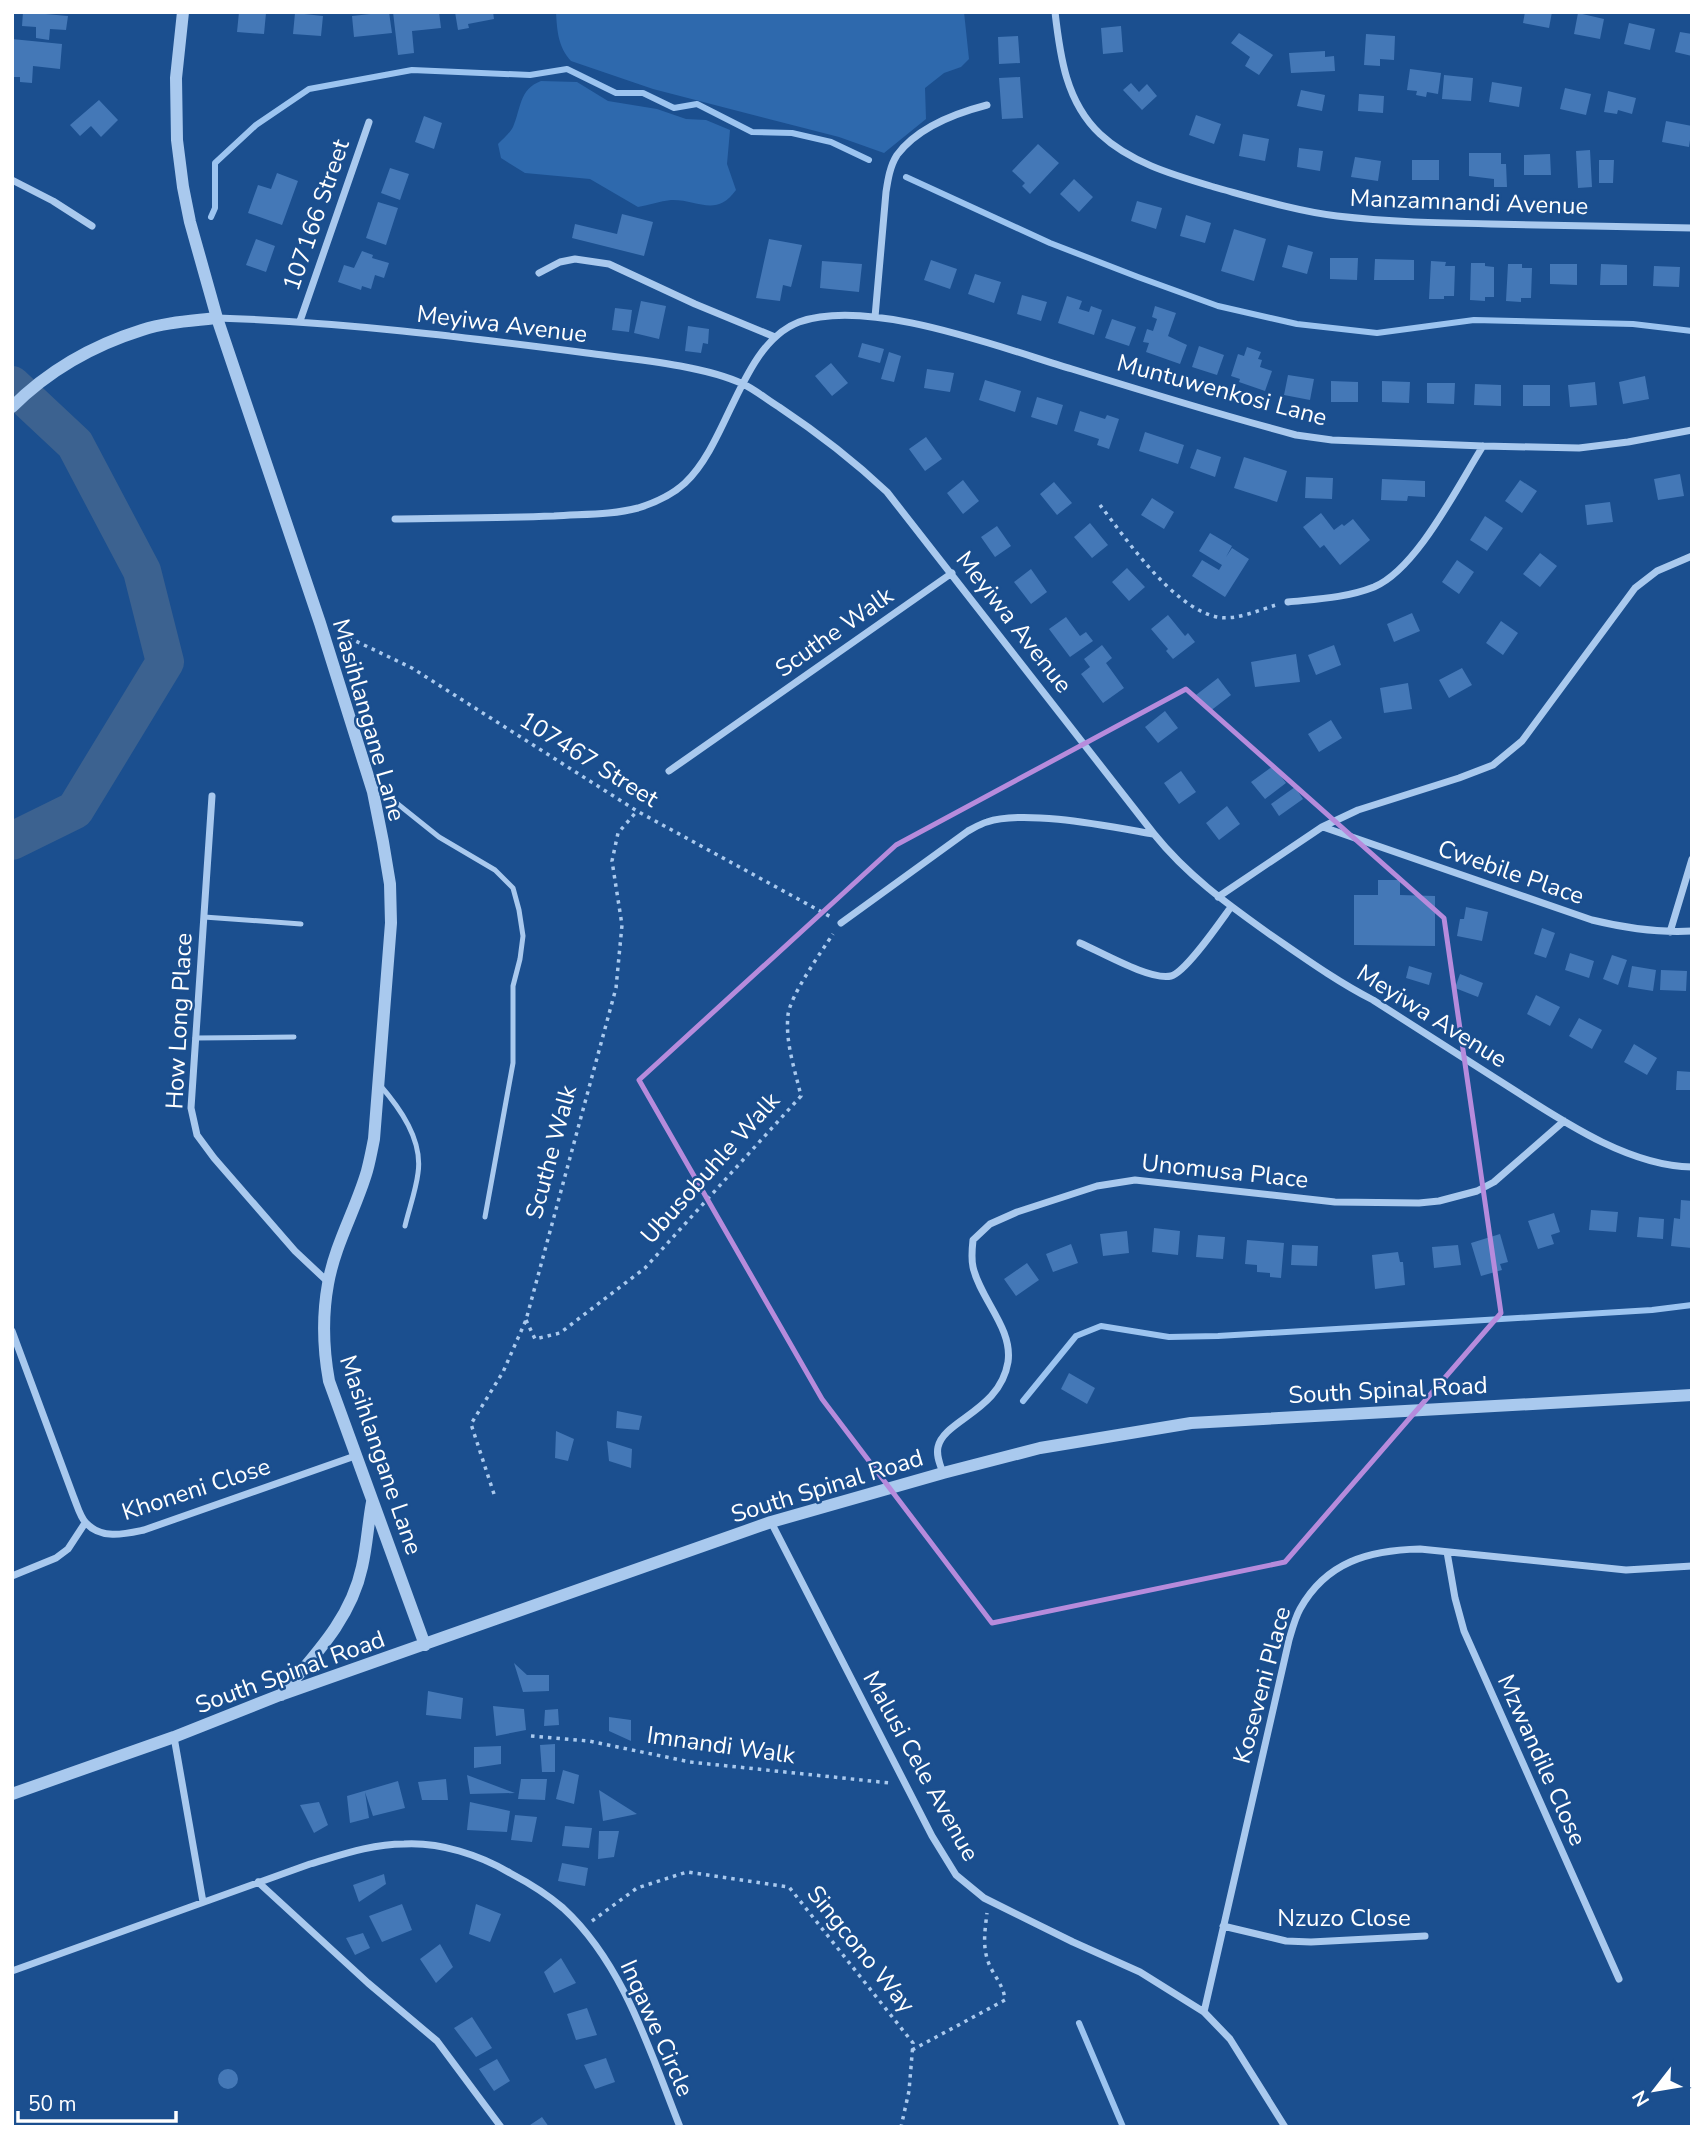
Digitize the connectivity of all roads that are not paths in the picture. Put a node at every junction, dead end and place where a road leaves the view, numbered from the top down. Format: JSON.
{"nodes":[{"id":1,"x":183,"y":12,"type":"edge"},
{"id":2,"x":1055,"y":12,"type":"edge"},
{"id":3,"x":987,"y":105,"type":"dead end"},
{"id":4,"x":369,"y":122,"type":"dead end"},
{"id":5,"x":12,"y":180,"type":"edge"},
{"id":6,"x":92,"y":226,"type":"dead end"},
{"id":7,"x":1692,"y":229,"type":"edge"},
{"id":8,"x":539,"y":273,"type":"dead end"},
{"id":9,"x":876,"y":317,"type":"junction"},
{"id":10,"x":217,"y":318,"type":"junction"},
{"id":11,"x":300,"y":321,"type":"junction"},
{"id":12,"x":775,"y":337,"type":"junction"},
{"id":13,"x":743,"y":384,"type":"junction"},
{"id":14,"x":12,"y":407,"type":"edge"},
{"id":15,"x":1692,"y":430,"type":"edge"},
{"id":16,"x":1483,"y":446,"type":"junction"},
{"id":17,"x":395,"y":519,"type":"dead end"},
{"id":18,"x":1692,"y":556,"type":"edge"},
{"id":19,"x":952,"y":573,"type":"junction"},
{"id":20,"x":1288,"y":602,"type":"road end"},
{"id":21,"x":669,"y":771,"type":"dead end"},
{"id":22,"x":369,"y":780,"type":"junction"},
{"id":23,"x":212,"y":796,"type":"dead end"},
{"id":24,"x":1322,"y":827,"type":"junction"},
{"id":25,"x":1154,"y":834,"type":"junction"},
{"id":26,"x":1692,"y":859,"type":"edge"},
{"id":27,"x":1218,"y":897,"type":"junction"},
{"id":28,"x":1231,"y":907,"type":"junction"},
{"id":29,"x":204,"y":917,"type":"junction"},
{"id":30,"x":841,"y":923,"type":"road end"},
{"id":31,"x":301,"y":924,"type":"dead end"},
{"id":32,"x":1692,"y":931,"type":"edge"},
{"id":33,"x":1670,"y":932,"type":"junction"},
{"id":34,"x":1080,"y":943,"type":"dead end"},
{"id":35,"x":294,"y":1037,"type":"dead end"},
{"id":36,"x":195,"y":1038,"type":"junction"},
{"id":37,"x":379,"y":1084,"type":"junction"},
{"id":38,"x":1564,"y":1121,"type":"junction"},
{"id":39,"x":1692,"y":1167,"type":"edge"},
{"id":40,"x":485,"y":1217,"type":"dead end"},
{"id":41,"x":405,"y":1226,"type":"dead end"},
{"id":42,"x":328,"y":1282,"type":"junction"},
{"id":43,"x":12,"y":1331,"type":"edge"},
{"id":44,"x":1692,"y":1395,"type":"edge"},
{"id":45,"x":355,"y":1456,"type":"junction"},
{"id":46,"x":943,"y":1473,"type":"junction"},
{"id":47,"x":372,"y":1498,"type":"junction"},
{"id":48,"x":771,"y":1522,"type":"junction"},
{"id":49,"x":85,"y":1523,"type":"junction"},
{"id":50,"x":1447,"y":1552,"type":"junction"},
{"id":51,"x":1692,"y":1566,"type":"edge"},
{"id":52,"x":12,"y":1576,"type":"edge"},
{"id":53,"x":425,"y":1645,"type":"junction"},
{"id":54,"x":280,"y":1695,"type":"junction"},
{"id":55,"x":174,"y":1737,"type":"junction"},
{"id":56,"x":12,"y":1794,"type":"edge"},
{"id":57,"x":258,"y":1882,"type":"junction"},
{"id":58,"x":203,"y":1902,"type":"junction"},
{"id":59,"x":1223,"y":1926,"type":"junction"},
{"id":60,"x":1425,"y":1936,"type":"dead end"},
{"id":61,"x":12,"y":1971,"type":"edge"},
{"id":62,"x":1619,"y":1979,"type":"dead end"},
{"id":63,"x":1204,"y":2012,"type":"junction"},
{"id":64,"x":501,"y":2127,"type":"edge"},
{"id":65,"x":680,"y":2127,"type":"edge"},
{"id":66,"x":1285,"y":2127,"type":"edge"}],
"edges":[{"from":1,"to":10,"type":"street","name":"Masihlangane Lane"},
{"from":2,"to":7,"type":"street","name":"Manzamnandi Avenue"},
{"from":3,"to":9,"type":"street"},
{"from":4,"to":11,"type":"street","name":"107166 Street"},
{"from":5,"to":6,"type":"street"},
{"from":8,"to":12,"type":"street"},
{"from":9,"to":12,"type":"street","name":"Muntuwenkosi Lane"},
{"from":9,"to":16,"type":"street","name":"Muntuwenkosi Lane"},
{"from":10,"to":11,"type":"street","name":"Meyiwa Avenue"},
{"from":10,"to":14,"type":"street"},
{"from":10,"to":22,"type":"street","name":"Masihlangane Lane"},
{"from":11,"to":13,"type":"street","name":"Meyiwa Avenue"},
{"from":12,"to":13,"type":"street","name":"Muntuwenkosi Lane"},
{"from":13,"to":17,"type":"street","name":"Muntuwenkosi Lane"},
{"from":13,"to":19,"type":"street","name":"Meyiwa Avenue"},
{"from":15,"to":16,"type":"street","name":"Muntuwenkosi Lane"},
{"from":16,"to":20,"type":"street"},
{"from":18,"to":24,"type":"street"},
{"from":19,"to":21,"type":"street","name":"Scuthe Walk"},
{"from":19,"to":25,"type":"street","name":"Meyiwa Avenue"},
{"from":22,"to":37,"type":"street","name":"Masihlangane Lane"},
{"from":22,"to":40,"type":"lane"},
{"from":23,"to":29,"type":"street","name":"How Long Place"},
{"from":24,"to":27,"type":"street"},
{"from":24,"to":33,"type":"street","name":"Cwebile Place"},
{"from":25,"to":27,"type":"street","name":"Meyiwa Avenue"},
{"from":25,"to":30,"type":"street"},
{"from":26,"to":33,"type":"street"},
{"from":27,"to":28,"type":"street","name":"Meyiwa Avenue"},
{"from":28,"to":34,"type":"street"},
{"from":28,"to":38,"type":"street","name":"Meyiwa Avenue"},
{"from":29,"to":31,"type":"lane"},
{"from":29,"to":36,"type":"street","name":"How Long Place"},
{"from":32,"to":33,"type":"street","name":"Cwebile Place"},
{"from":35,"to":36,"type":"lane"},
{"from":36,"to":42,"type":"street","name":"How Long Place"},
{"from":37,"to":41,"type":"lane"},
{"from":37,"to":42,"type":"street","name":"Masihlangane Lane"},
{"from":38,"to":39,"type":"street","name":"Meyiwa Avenue"},
{"from":38,"to":46,"type":"street","name":"Unomusa Place"},
{"from":42,"to":45,"type":"street","name":"Masihlangane Lane"},
{"from":43,"to":49,"type":"street"},
{"from":44,"to":46,"type":"street","name":"South Spinal Road"},
{"from":45,"to":47,"type":"street","name":"Masihlangane Lane"},
{"from":45,"to":49,"type":"street","name":"Khoneni Close"},
{"from":46,"to":48,"type":"street","name":"South Spinal Road"},
{"from":47,"to":53,"type":"street","name":"Masihlangane Lane"},
{"from":47,"to":54,"type":"street"},
{"from":48,"to":53,"type":"street","name":"South Spinal Road"},
{"from":48,"to":63,"type":"street","name":"Malusi Cele Avenue"},
{"from":49,"to":52,"type":"street"},
{"from":50,"to":51,"type":"street","name":"Koseveni Place"},
{"from":50,"to":59,"type":"street","name":"Koseveni Place"},
{"from":50,"to":62,"type":"street","name":"Mzwandile Close"},
{"from":53,"to":54,"type":"street","name":"South Spinal Road"},
{"from":54,"to":55,"type":"street","name":"South Spinal Road"},
{"from":55,"to":56,"type":"street","name":"South Spinal Road"},
{"from":55,"to":58,"type":"street"},
{"from":57,"to":58,"type":"street","name":"Inqawe Circle"},
{"from":57,"to":64,"type":"street"},
{"from":57,"to":65,"type":"street","name":"Inqawe Circle"},
{"from":58,"to":61,"type":"street","name":"Inqawe Circle"},
{"from":59,"to":60,"type":"street","name":"Nzuzo Close"},
{"from":59,"to":63,"type":"street","name":"Koseveni Place"},
{"from":63,"to":66,"type":"street","name":"Malusi Cele Avenue"}]}
